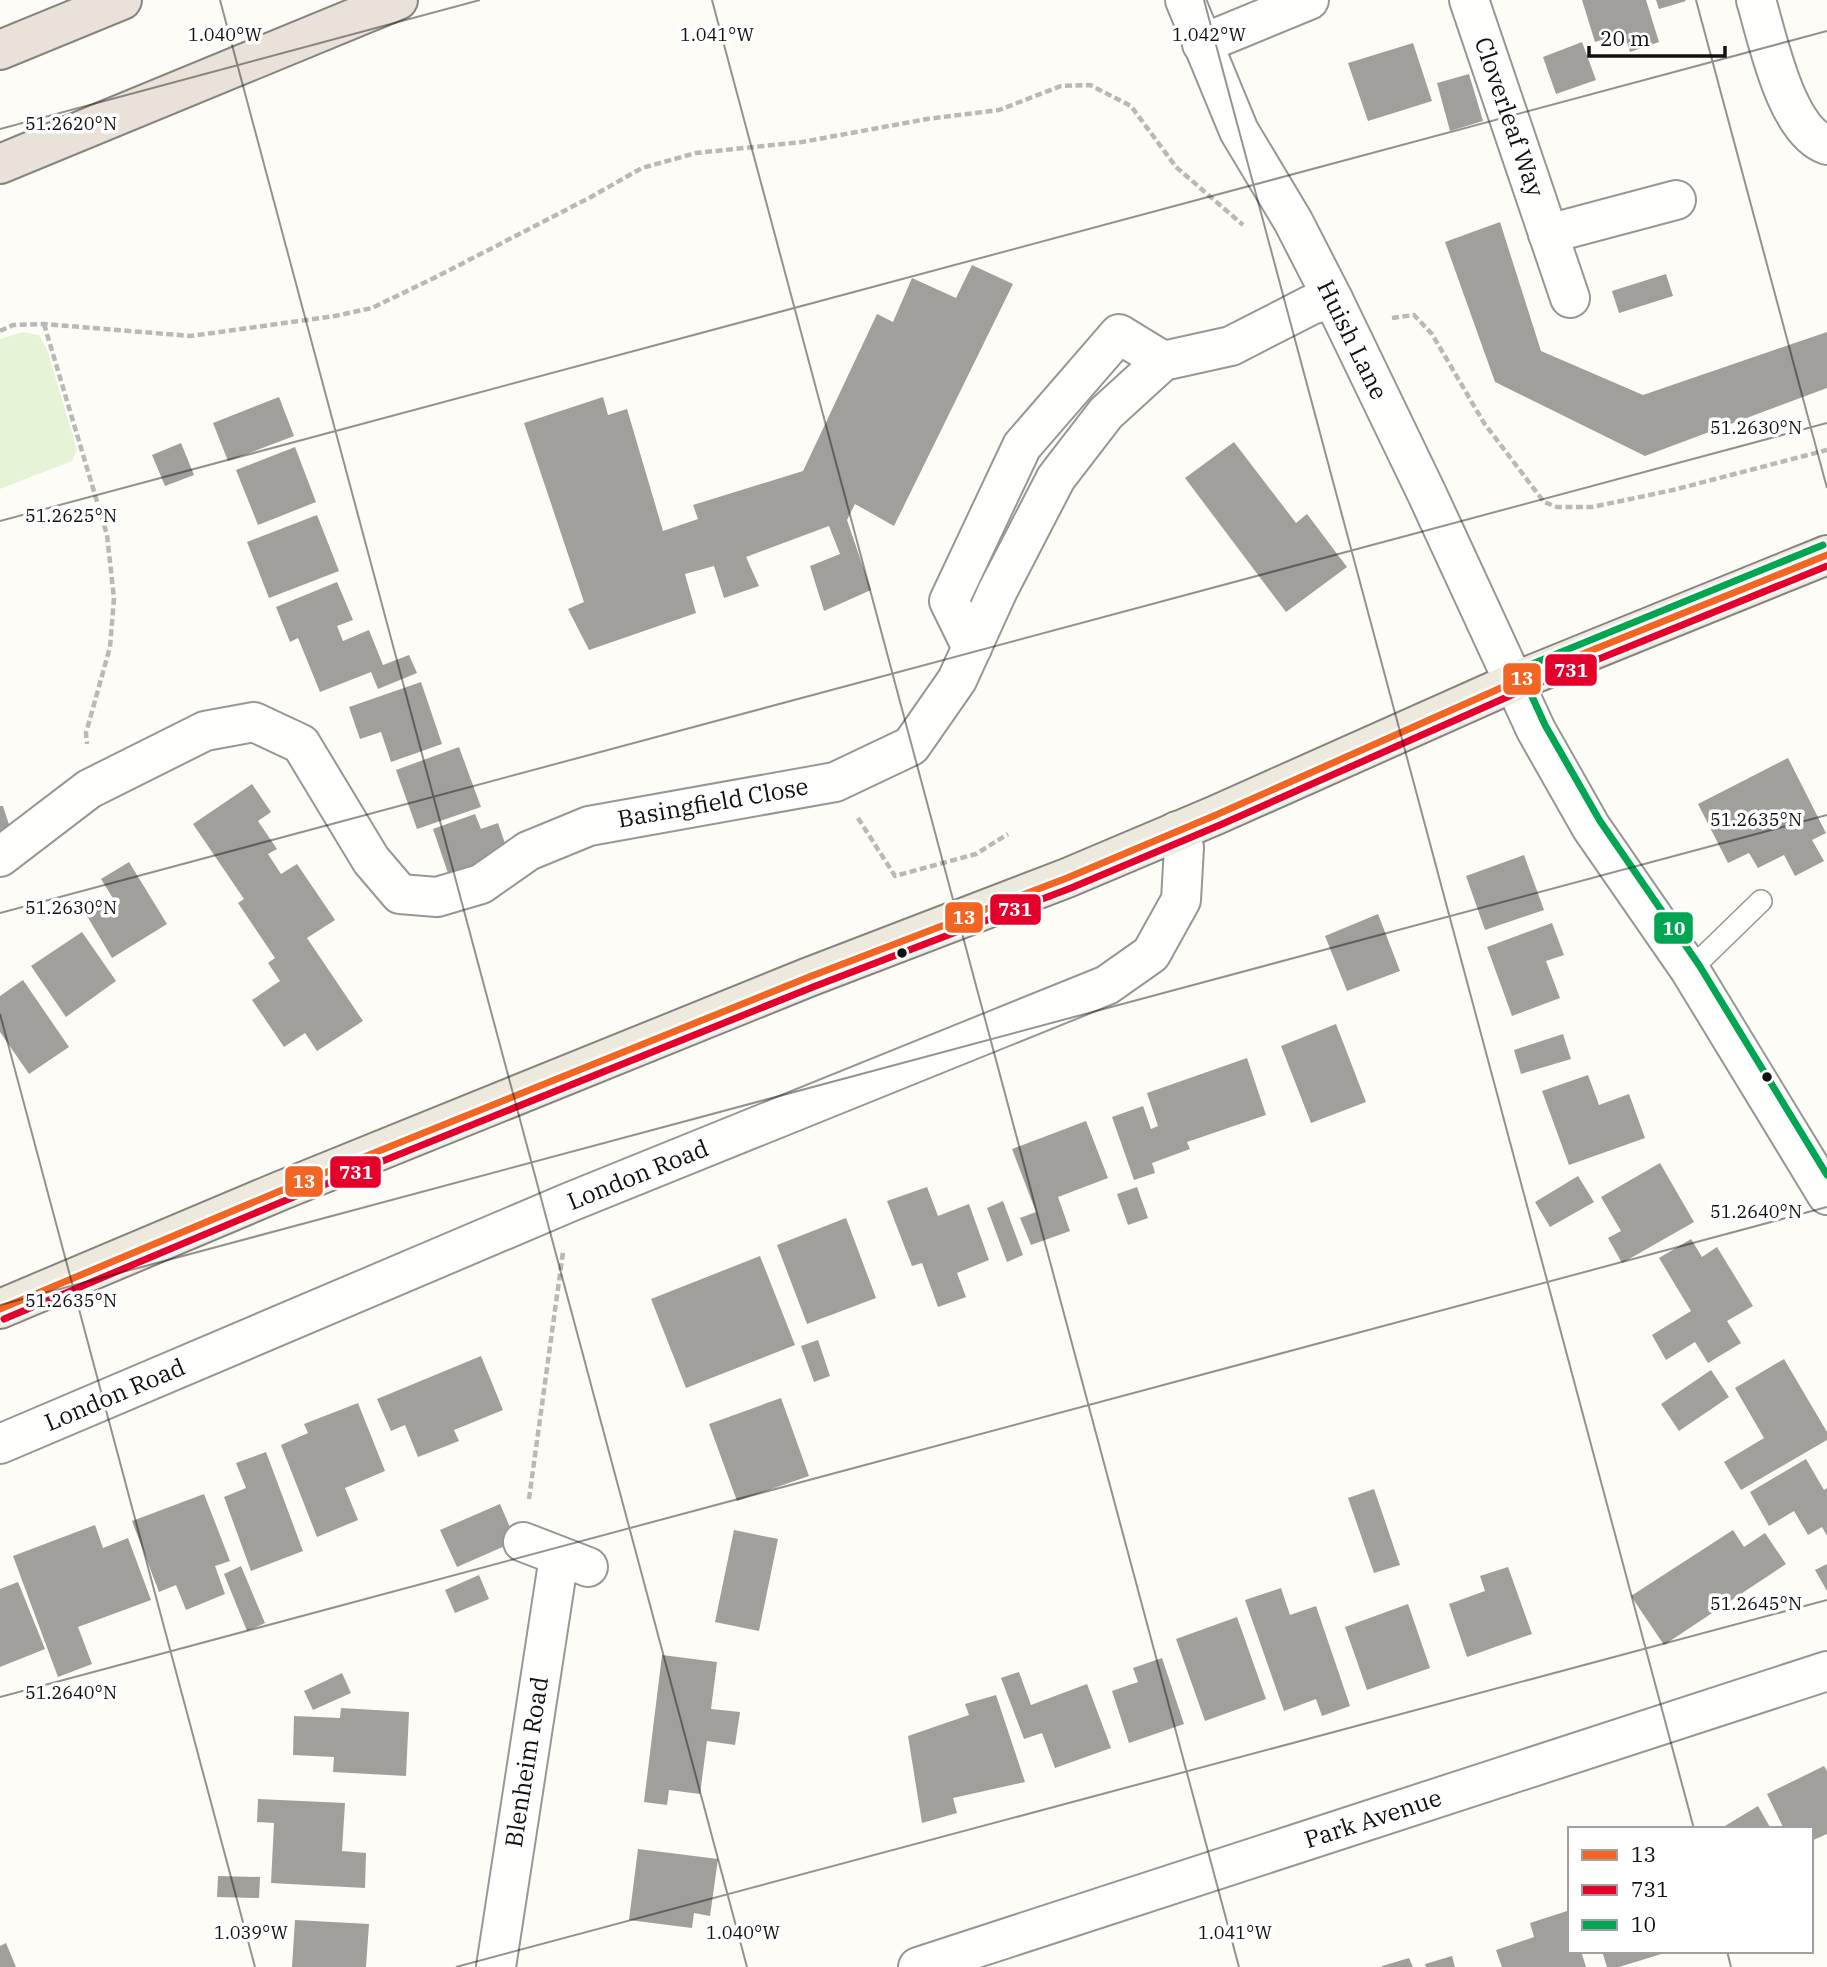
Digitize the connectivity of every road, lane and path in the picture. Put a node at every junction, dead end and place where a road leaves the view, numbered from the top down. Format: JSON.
{"nodes":[{"id":1,"x":122,"y":0,"type":"edge"},
{"id":2,"x":398,"y":0,"type":"edge"},
{"id":3,"x":1185,"y":0,"type":"edge"},
{"id":4,"x":1310,"y":0,"type":"edge"},
{"id":5,"x":1469,"y":0,"type":"edge"},
{"id":6,"x":1756,"y":0,"type":"edge"},
{"id":7,"x":1202,"y":44,"type":"junction"},
{"id":8,"x":0,"y":50,"type":"edge"},
{"id":9,"x":1827,"y":145,"type":"edge"},
{"id":10,"x":0,"y":164,"type":"edge"},
{"id":11,"x":1676,"y":200,"type":"dead end"},
{"id":12,"x":1249,"y":229,"type":"dead end"},
{"id":13,"x":1548,"y":234,"type":"junction"},
{"id":14,"x":1570,"y":298,"type":"dead end"},
{"id":15,"x":1333,"y":299,"type":"junction"},
{"id":16,"x":1392,"y":318,"type":"dead end"},
{"id":17,"x":44,"y":324,"type":"junction"},
{"id":18,"x":0,"y":331,"type":"edge"},
{"id":19,"x":1163,"y":361,"type":"junction"},
{"id":20,"x":1827,"y":450,"type":"edge"},
{"id":21,"x":1827,"y":555,"type":"edge"},
{"id":22,"x":972,"y":648,"type":"junction"},
{"id":23,"x":1514,"y":683,"type":"junction"},
{"id":24,"x":835,"y":782,"type":"junction"},
{"id":25,"x":89,"y":789,"type":"junction"},
{"id":26,"x":1177,"y":831,"type":"junction"},
{"id":27,"x":1009,"y":834,"type":"dead end"},
{"id":28,"x":0,"y":857,"type":"edge"},
{"id":29,"x":1761,"y":901,"type":"dead end"},
{"id":30,"x":1690,"y":970,"type":"junction"},
{"id":31,"x":1827,"y":1195,"type":"edge"},
{"id":32,"x":570,"y":1202,"type":"junction"},
{"id":33,"x":0,"y":1309,"type":"edge"},
{"id":34,"x":0,"y":1444,"type":"edge"},
{"id":35,"x":523,"y":1542,"type":"joint"},
{"id":36,"x":1827,"y":1671,"type":"edge"},
{"id":37,"x":496,"y":1967,"type":"edge"},
{"id":38,"x":918,"y":1967,"type":"edge"}],
"edges":[{"from":1,"to":8,"type":"highway"},
{"from":2,"to":10,"type":"highway"},
{"from":3,"to":7,"type":"street","name":"Huish Lane"},
{"from":4,"to":7,"type":"street"},
{"from":5,"to":13,"type":"street","name":"Cloverleaf Way"},
{"from":6,"to":9,"type":"street"},
{"from":7,"to":15,"type":"street","name":"Huish Lane"},
{"from":11,"to":13,"type":"street"},
{"from":12,"to":17,"type":"path"},
{"from":13,"to":14,"type":"street","name":"Cloverleaf Way"},
{"from":15,"to":19,"type":"street","name":"Basingfield Close"},
{"from":15,"to":23,"type":"street","name":"Huish Lane"},
{"from":16,"to":20,"type":"path"},
{"from":17,"to":18,"type":"path"},
{"from":17,"to":25,"type":"path"},
{"from":19,"to":22,"type":"street","name":"Basingfield Close"},
{"from":19,"to":22,"type":"street"},
{"from":21,"to":23,"type":"main road"},
{"from":22,"to":24,"type":"street","name":"Basingfield Close"},
{"from":23,"to":26,"type":"main road"},
{"from":23,"to":30,"type":"street","name":"Huish Lane"},
{"from":24,"to":25,"type":"street","name":"Basingfield Close"},
{"from":24,"to":27,"type":"path"},
{"from":25,"to":28,"type":"street","name":"Basingfield Close"},
{"from":26,"to":32,"type":"street","name":"London Road"},
{"from":26,"to":33,"type":"main road"},
{"from":29,"to":30,"type":"lane"},
{"from":30,"to":31,"type":"street","name":"Huish Lane"},
{"from":32,"to":34,"type":"street","name":"London Road"},
{"from":32,"to":35,"type":"path"},
{"from":35,"to":37,"type":"street","name":"Blenheim Road"},
{"from":36,"to":38,"type":"street","name":"Park Avenue"}]}
